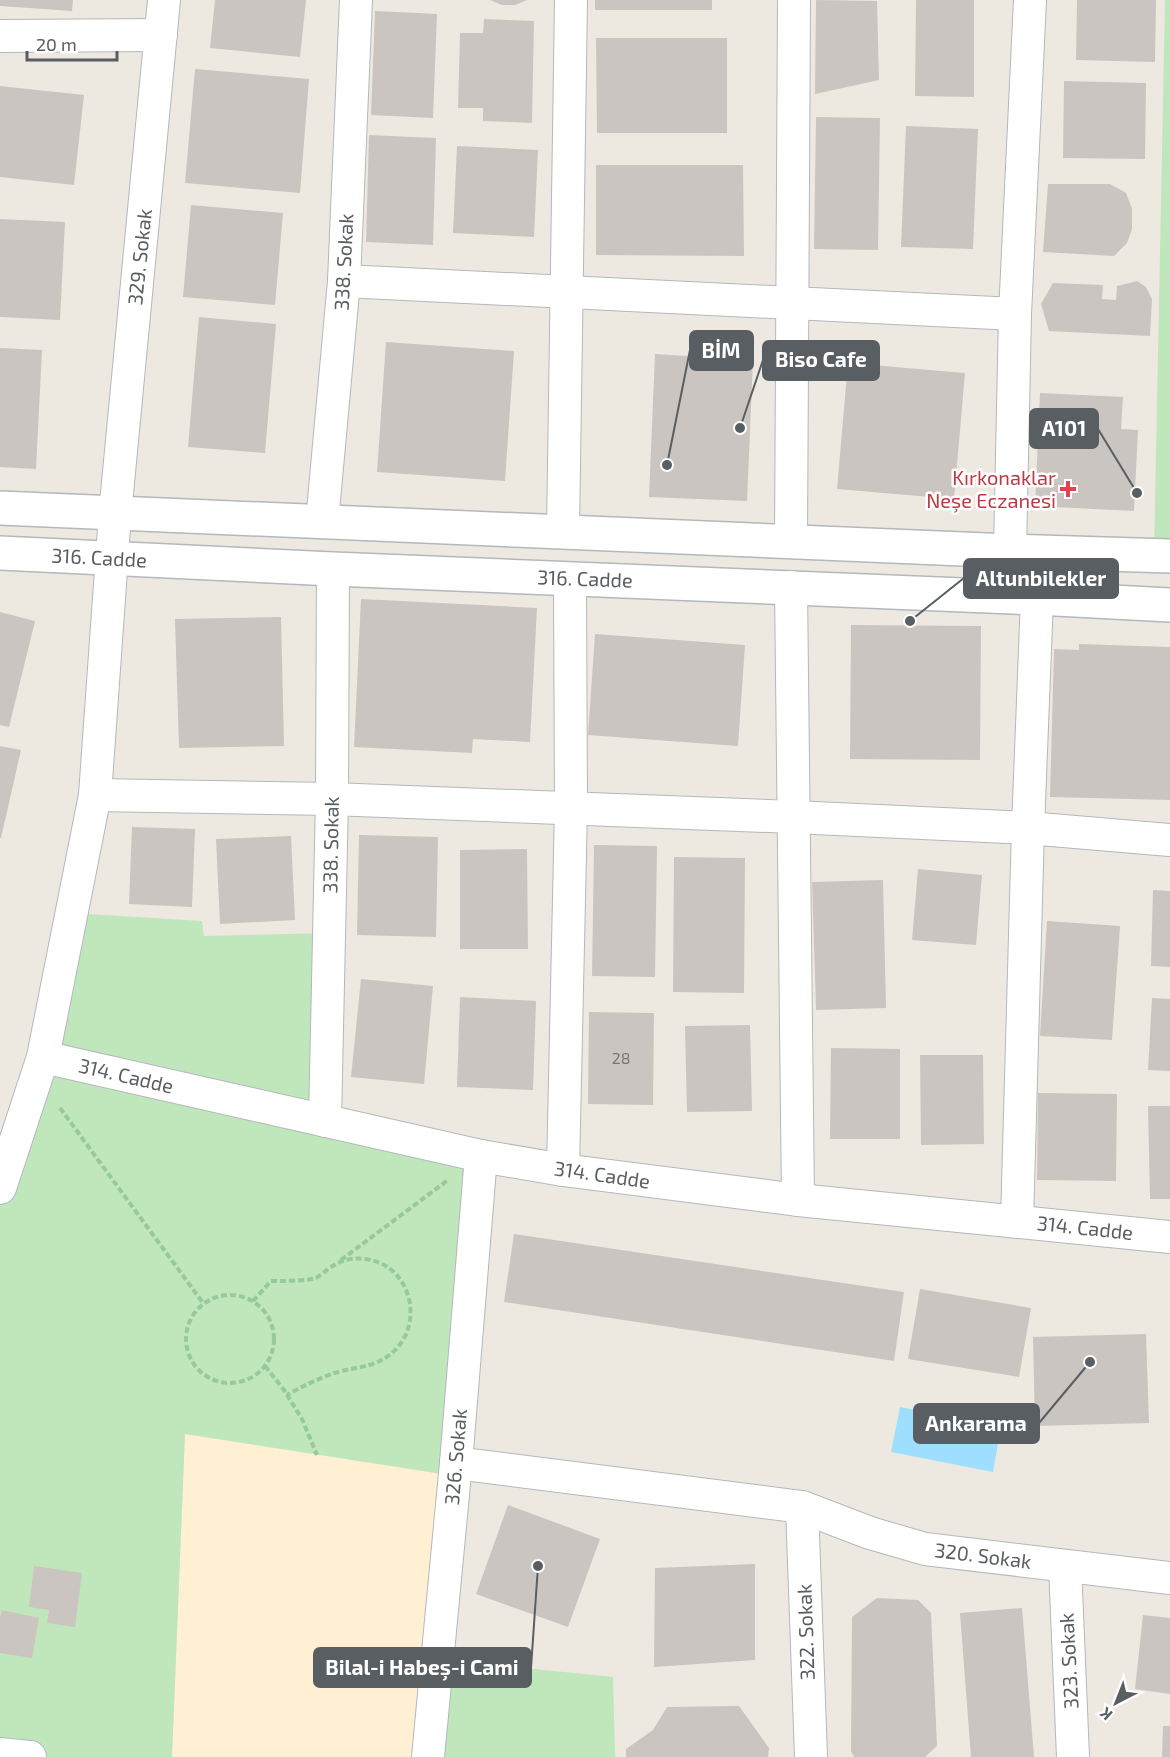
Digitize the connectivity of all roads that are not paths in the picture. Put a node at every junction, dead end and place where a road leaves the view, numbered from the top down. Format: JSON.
{"nodes":[{"id":1,"x":164,"y":0,"type":"edge"},
{"id":2,"x":356,"y":0,"type":"edge"},
{"id":3,"x":571,"y":0,"type":"edge"},
{"id":4,"x":794,"y":0,"type":"edge"},
{"id":5,"x":1030,"y":0,"type":"edge"},
{"id":6,"x":161,"y":35,"type":"junction"},
{"id":7,"x":0,"y":36,"type":"edge"},
{"id":8,"x":344,"y":281,"type":"junction"},
{"id":9,"x":567,"y":292,"type":"junction"},
{"id":10,"x":793,"y":303,"type":"junction"},
{"id":11,"x":1015,"y":314,"type":"junction"},
{"id":12,"x":0,"y":508,"type":"edge"},
{"id":13,"x":115,"y":514,"type":"junction"},
{"id":14,"x":322,"y":522,"type":"junction"},
{"id":15,"x":563,"y":532,"type":"junction"},
{"id":16,"x":791,"y":541,"type":"junction"},
{"id":17,"x":1010,"y":551,"type":"junction"},
{"id":18,"x":0,"y":553,"type":"edge"},
{"id":19,"x":1170,"y":556,"type":"edge"},
{"id":20,"x":112,"y":559,"type":"junction"},
{"id":21,"x":333,"y":569,"type":"junction"},
{"id":22,"x":570,"y":579,"type":"junction"},
{"id":23,"x":790,"y":587,"type":"junction"},
{"id":24,"x":1037,"y":598,"type":"junction"},
{"id":25,"x":1170,"y":605,"type":"edge"},
{"id":26,"x":94,"y":795,"type":"junction"},
{"id":27,"x":332,"y":799,"type":"junction"},
{"id":28,"x":571,"y":808,"type":"junction"},
{"id":29,"x":793,"y":817,"type":"junction"},
{"id":30,"x":1028,"y":828,"type":"junction"},
{"id":31,"x":1170,"y":840,"type":"edge"},
{"id":32,"x":40,"y":1067,"type":"junction"},
{"id":33,"x":325,"y":1121,"type":"junction"},
{"id":34,"x":10,"y":1123,"type":"edge"},
{"id":35,"x":481,"y":1156,"type":"junction"},
{"id":36,"x":563,"y":1170,"type":"junction"},
{"id":37,"x":0,"y":1188,"type":"edge"},
{"id":38,"x":798,"y":1200,"type":"junction"},
{"id":39,"x":1017,"y":1222,"type":"junction"},
{"id":40,"x":1170,"y":1237,"type":"edge"},
{"id":41,"x":456,"y":1463,"type":"junction"},
{"id":42,"x":802,"y":1507,"type":"junction"},
{"id":43,"x":1065,"y":1566,"type":"junction"},
{"id":44,"x":1170,"y":1578,"type":"edge"},
{"id":45,"x":0,"y":1754,"type":"edge"},
{"id":46,"x":30,"y":1757,"type":"edge"},
{"id":47,"x":428,"y":1757,"type":"edge"},
{"id":48,"x":811,"y":1757,"type":"edge"},
{"id":49,"x":1073,"y":1757,"type":"edge"}],
"edges":[{"from":1,"to":6,"type":"street","name":"329. Sokak"},
{"from":2,"to":8,"type":"street","name":"338. Sokak"},
{"from":3,"to":9,"type":"street"},
{"from":4,"to":10,"type":"street"},
{"from":5,"to":11,"type":"street"},
{"from":6,"to":7,"type":"street"},
{"from":6,"to":13,"type":"street","name":"329. Sokak"},
{"from":8,"to":9,"type":"street"},
{"from":8,"to":14,"type":"street","name":"338. Sokak"},
{"from":9,"to":10,"type":"street"},
{"from":9,"to":15,"type":"street"},
{"from":10,"to":11,"type":"street"},
{"from":10,"to":16,"type":"street"},
{"from":11,"to":17,"type":"street"},
{"from":12,"to":13,"type":"street"},
{"from":13,"to":14,"type":"street"},
{"from":13,"to":20,"type":"street","name":"329. Sokak"},
{"from":14,"to":15,"type":"street"},
{"from":15,"to":16,"type":"street"},
{"from":16,"to":17,"type":"street"},
{"from":17,"to":19,"type":"street"},
{"from":18,"to":20,"type":"street","name":"316. Cadde"},
{"from":20,"to":21,"type":"street","name":"316. Cadde"},
{"from":20,"to":26,"type":"street"},
{"from":21,"to":22,"type":"street","name":"316. Cadde"},
{"from":21,"to":27,"type":"street","name":"338. Sokak"},
{"from":22,"to":23,"type":"street","name":"316. Cadde"},
{"from":22,"to":28,"type":"street"},
{"from":23,"to":24,"type":"street","name":"316. Cadde"},
{"from":23,"to":29,"type":"street"},
{"from":24,"to":25,"type":"street","name":"316. Cadde"},
{"from":24,"to":30,"type":"street"},
{"from":26,"to":27,"type":"street"},
{"from":26,"to":32,"type":"street"},
{"from":27,"to":28,"type":"street"},
{"from":27,"to":33,"type":"street","name":"338. Sokak"},
{"from":28,"to":29,"type":"street"},
{"from":28,"to":36,"type":"street"},
{"from":29,"to":30,"type":"street"},
{"from":29,"to":38,"type":"street"},
{"from":30,"to":31,"type":"street"},
{"from":30,"to":39,"type":"street"},
{"from":32,"to":33,"type":"street","name":"314. Cadde"},
{"from":32,"to":34,"type":"street"},
{"from":33,"to":35,"type":"street","name":"314. Cadde"},
{"from":34,"to":37,"type":"street"},
{"from":35,"to":36,"type":"street","name":"314. Cadde"},
{"from":35,"to":41,"type":"street","name":"326. Sokak"},
{"from":36,"to":38,"type":"street","name":"314. Cadde"},
{"from":38,"to":39,"type":"street","name":"314. Cadde"},
{"from":39,"to":40,"type":"street","name":"314. Cadde"},
{"from":41,"to":42,"type":"street","name":"320. Sokak"},
{"from":41,"to":47,"type":"street","name":"326. Sokak"},
{"from":42,"to":43,"type":"street","name":"320. Sokak"},
{"from":42,"to":48,"type":"street","name":"322. Sokak"},
{"from":43,"to":44,"type":"street","name":"320. Sokak"},
{"from":43,"to":49,"type":"street","name":"323. Sokak"},
{"from":45,"to":46,"type":"street"}]}
